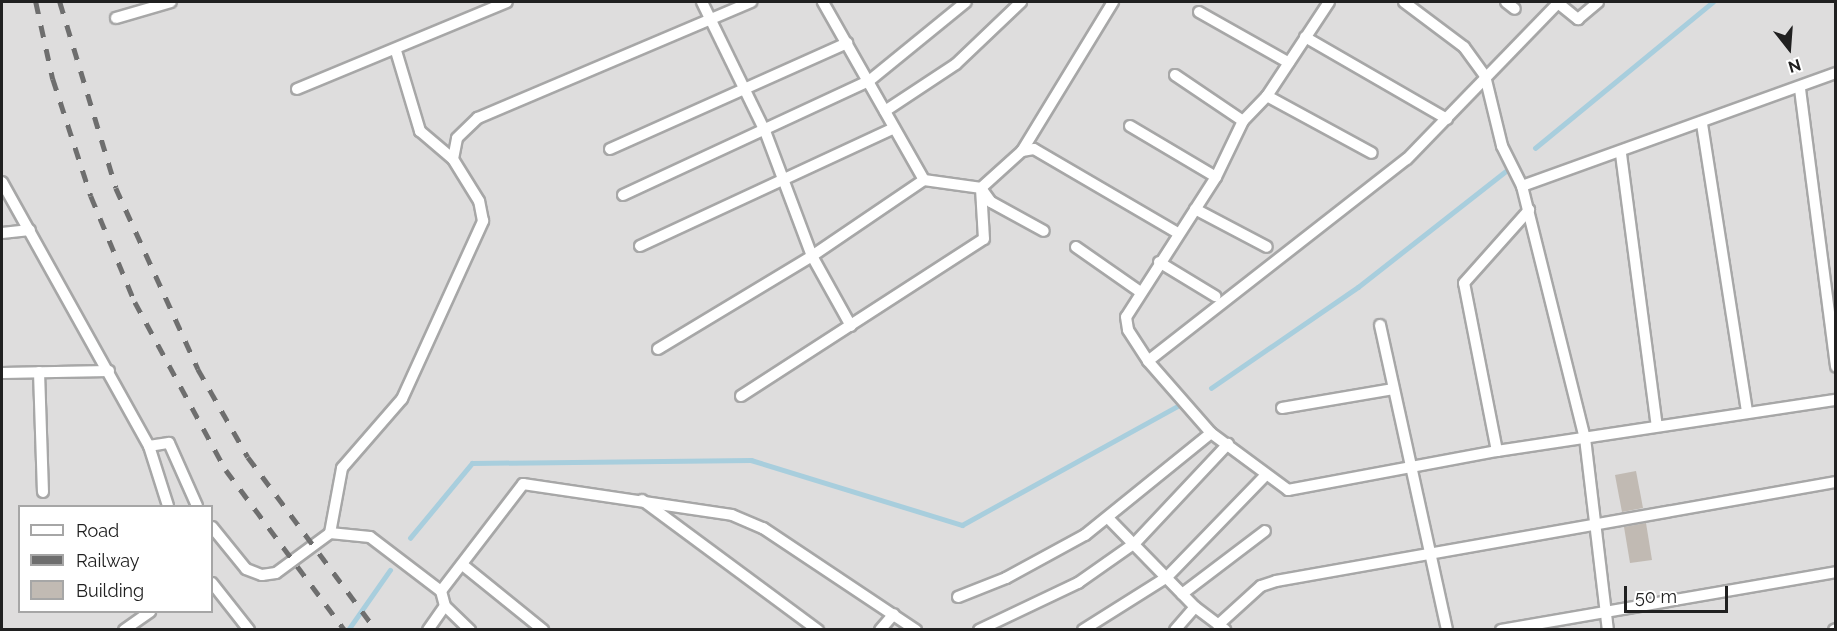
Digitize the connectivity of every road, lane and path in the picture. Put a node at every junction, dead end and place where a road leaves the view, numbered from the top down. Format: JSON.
{"nodes":[{"id":1,"x":171,"y":2,"type":"edge"},
{"id":2,"x":507,"y":2,"type":"edge"},
{"id":3,"x":702,"y":2,"type":"edge"},
{"id":4,"x":751,"y":2,"type":"edge"},
{"id":5,"x":823,"y":2,"type":"edge"},
{"id":6,"x":966,"y":2,"type":"edge"},
{"id":7,"x":1021,"y":2,"type":"edge"},
{"id":8,"x":1113,"y":2,"type":"edge"},
{"id":9,"x":1329,"y":2,"type":"edge"},
{"id":10,"x":1404,"y":2,"type":"edge"},
{"id":11,"x":1558,"y":2,"type":"edge"},
{"id":12,"x":1598,"y":2,"type":"edge"},
{"id":13,"x":1199,"y":12,"type":"dead end"},
{"id":14,"x":116,"y":18,"type":"dead end"},
{"id":15,"x":711,"y":18,"type":"junction"},
{"id":16,"x":1305,"y":37,"type":"junction"},
{"id":17,"x":847,"y":43,"type":"junction"},
{"id":18,"x":396,"y":51,"type":"junction"},
{"id":19,"x":1288,"y":63,"type":"junction"},
{"id":20,"x":1836,"y":73,"type":"edge"},
{"id":21,"x":1175,"y":75,"type":"dead end"},
{"id":22,"x":1485,"y":76,"type":"junction"},
{"id":23,"x":869,"y":81,"type":"junction"},
{"id":24,"x":744,"y":87,"type":"junction"},
{"id":25,"x":297,"y":89,"type":"dead end"},
{"id":26,"x":1800,"y":90,"type":"junction"},
{"id":27,"x":1267,"y":96,"type":"junction"},
{"id":28,"x":885,"y":111,"type":"junction"},
{"id":29,"x":1446,"y":119,"type":"junction"},
{"id":30,"x":1244,"y":121,"type":"junction"},
{"id":31,"x":1702,"y":124,"type":"junction"},
{"id":32,"x":1130,"y":126,"type":"dead end"},
{"id":33,"x":894,"y":128,"type":"junction"},
{"id":34,"x":765,"y":131,"type":"junction"},
{"id":35,"x":610,"y":148,"type":"dead end"},
{"id":36,"x":1022,"y":151,"type":"junction"},
{"id":37,"x":1372,"y":153,"type":"dead end"},
{"id":38,"x":1621,"y":154,"type":"junction"},
{"id":39,"x":453,"y":159,"type":"junction"},
{"id":40,"x":1216,"y":177,"type":"junction"},
{"id":41,"x":780,"y":179,"type":"junction"},
{"id":42,"x":924,"y":180,"type":"junction"},
{"id":43,"x":2,"y":182,"type":"edge"},
{"id":44,"x":1522,"y":186,"type":"junction"},
{"id":45,"x":981,"y":188,"type":"junction"},
{"id":46,"x":623,"y":195,"type":"dead end"},
{"id":47,"x":1195,"y":209,"type":"junction"},
{"id":48,"x":1529,"y":210,"type":"junction"},
{"id":49,"x":30,"y":230,"type":"junction"},
{"id":50,"x":1044,"y":231,"type":"dead end"},
{"id":51,"x":2,"y":233,"type":"edge"},
{"id":52,"x":1178,"y":233,"type":"junction"},
{"id":53,"x":640,"y":246,"type":"dead end"},
{"id":54,"x":1076,"y":247,"type":"dead end"},
{"id":55,"x":1267,"y":247,"type":"dead end"},
{"id":56,"x":812,"y":256,"type":"junction"},
{"id":57,"x":1159,"y":262,"type":"junction"},
{"id":58,"x":1139,"y":291,"type":"junction"},
{"id":59,"x":1215,"y":296,"type":"dead end"},
{"id":60,"x":1380,"y":325,"type":"dead end"},
{"id":61,"x":850,"y":326,"type":"junction"},
{"id":62,"x":658,"y":349,"type":"dead end"},
{"id":63,"x":1148,"y":361,"type":"junction"},
{"id":64,"x":1836,"y":367,"type":"edge"},
{"id":65,"x":109,"y":371,"type":"junction"},
{"id":66,"x":39,"y":372,"type":"junction"},
{"id":67,"x":2,"y":373,"type":"edge"},
{"id":68,"x":1393,"y":389,"type":"junction"},
{"id":69,"x":741,"y":396,"type":"dead end"},
{"id":70,"x":1836,"y":400,"type":"edge"},
{"id":71,"x":1282,"y":408,"type":"dead end"},
{"id":72,"x":1747,"y":410,"type":"junction"},
{"id":73,"x":1658,"y":426,"type":"junction"},
{"id":74,"x":1210,"y":433,"type":"junction"},
{"id":75,"x":1585,"y":438,"type":"junction"},
{"id":76,"x":1228,"y":444,"type":"junction"},
{"id":77,"x":149,"y":446,"type":"junction"},
{"id":78,"x":1497,"y":451,"type":"junction"},
{"id":79,"x":1412,"y":467,"type":"junction"},
{"id":80,"x":1266,"y":476,"type":"junction"},
{"id":81,"x":1836,"y":482,"type":"edge"},
{"id":82,"x":43,"y":492,"type":"dead end"},
{"id":83,"x":639,"y":498,"type":"junction"},
{"id":84,"x":167,"y":505,"type":"edge"},
{"id":85,"x":196,"y":505,"type":"edge"},
{"id":86,"x":1109,"y":519,"type":"junction"},
{"id":87,"x":1596,"y":526,"type":"junction"},
{"id":88,"x":213,"y":528,"type":"edge"},
{"id":89,"x":1265,"y":531,"type":"dead end"},
{"id":90,"x":330,"y":533,"type":"junction"},
{"id":91,"x":1136,"y":543,"type":"junction"},
{"id":92,"x":1432,"y":555,"type":"junction"},
{"id":93,"x":464,"y":566,"type":"junction"},
{"id":94,"x":1836,"y":572,"type":"edge"},
{"id":95,"x":1167,"y":577,"type":"junction"},
{"id":96,"x":213,"y":584,"type":"edge"},
{"id":97,"x":441,"y":591,"type":"junction"},
{"id":98,"x":1182,"y":594,"type":"junction"},
{"id":99,"x":958,"y":597,"type":"dead end"},
{"id":100,"x":445,"y":606,"type":"junction"},
{"id":101,"x":1195,"y":607,"type":"junction"},
{"id":102,"x":1606,"y":612,"type":"junction"},
{"id":103,"x":149,"y":613,"type":"edge"},
{"id":104,"x":894,"y":614,"type":"junction"},
{"id":105,"x":1221,"y":627,"type":"edge"},
{"id":106,"x":1528,"y":627,"type":"edge"},
{"id":107,"x":124,"y":630,"type":"edge"},
{"id":108,"x":249,"y":630,"type":"edge"},
{"id":109,"x":428,"y":630,"type":"edge"},
{"id":110,"x":470,"y":630,"type":"edge"},
{"id":111,"x":543,"y":630,"type":"edge"},
{"id":112,"x":818,"y":630,"type":"edge"},
{"id":113,"x":880,"y":630,"type":"edge"},
{"id":114,"x":916,"y":630,"type":"edge"},
{"id":115,"x":979,"y":630,"type":"edge"},
{"id":116,"x":1083,"y":630,"type":"edge"},
{"id":117,"x":1175,"y":630,"type":"edge"},
{"id":118,"x":1447,"y":630,"type":"edge"},
{"id":119,"x":1501,"y":630,"type":"edge"},
{"id":120,"x":1608,"y":630,"type":"edge"}],
"edges":[{"from":1,"to":14,"type":"street"},
{"from":2,"to":18,"type":"street"},
{"from":3,"to":15,"type":"street"},
{"from":4,"to":15,"type":"street"},
{"from":5,"to":17,"type":"street"},
{"from":6,"to":23,"type":"street"},
{"from":7,"to":28,"type":"street"},
{"from":8,"to":36,"type":"street"},
{"from":9,"to":16,"type":"street"},
{"from":10,"to":22,"type":"street"},
{"from":11,"to":12,"type":"street"},
{"from":11,"to":22,"type":"street"},
{"from":13,"to":19,"type":"street"},
{"from":15,"to":24,"type":"street"},
{"from":15,"to":39,"type":"street"},
{"from":16,"to":19,"type":"street"},
{"from":16,"to":29,"type":"street"},
{"from":17,"to":23,"type":"street"},
{"from":17,"to":24,"type":"street"},
{"from":18,"to":25,"type":"street"},
{"from":18,"to":39,"type":"street"},
{"from":19,"to":27,"type":"street"},
{"from":20,"to":26,"type":"street"},
{"from":21,"to":30,"type":"street"},
{"from":22,"to":29,"type":"street"},
{"from":22,"to":44,"type":"street"},
{"from":23,"to":28,"type":"street"},
{"from":23,"to":34,"type":"street"},
{"from":24,"to":34,"type":"street"},
{"from":24,"to":35,"type":"street"},
{"from":26,"to":31,"type":"street"},
{"from":26,"to":64,"type":"street"},
{"from":27,"to":30,"type":"street"},
{"from":27,"to":37,"type":"street"},
{"from":28,"to":33,"type":"street"},
{"from":29,"to":63,"type":"street"},
{"from":30,"to":40,"type":"street"},
{"from":31,"to":38,"type":"street"},
{"from":31,"to":72,"type":"street"},
{"from":32,"to":40,"type":"street"},
{"from":33,"to":41,"type":"street"},
{"from":33,"to":42,"type":"street"},
{"from":34,"to":41,"type":"street"},
{"from":34,"to":46,"type":"street"},
{"from":36,"to":45,"type":"street"},
{"from":36,"to":52,"type":"street"},
{"from":38,"to":44,"type":"street"},
{"from":38,"to":73,"type":"street"},
{"from":39,"to":90,"type":"street"},
{"from":40,"to":47,"type":"street"},
{"from":41,"to":53,"type":"street"},
{"from":41,"to":56,"type":"street"},
{"from":42,"to":45,"type":"street"},
{"from":42,"to":56,"type":"street"},
{"from":43,"to":49,"type":"street"},
{"from":44,"to":48,"type":"street"},
{"from":45,"to":50,"type":"street"},
{"from":45,"to":61,"type":"street"},
{"from":47,"to":52,"type":"street"},
{"from":47,"to":55,"type":"street"},
{"from":48,"to":75,"type":"street"},
{"from":48,"to":78,"type":"street"},
{"from":49,"to":51,"type":"street"},
{"from":49,"to":65,"type":"street"},
{"from":52,"to":57,"type":"street"},
{"from":54,"to":58,"type":"street"},
{"from":56,"to":61,"type":"street"},
{"from":56,"to":62,"type":"street"},
{"from":57,"to":58,"type":"street"},
{"from":57,"to":59,"type":"street"},
{"from":58,"to":63,"type":"street"},
{"from":60,"to":68,"type":"street"},
{"from":61,"to":69,"type":"street"},
{"from":63,"to":74,"type":"street"},
{"from":65,"to":66,"type":"street"},
{"from":65,"to":77,"type":"street"},
{"from":66,"to":67,"type":"street"},
{"from":66,"to":82,"type":"street"},
{"from":68,"to":71,"type":"street"},
{"from":68,"to":79,"type":"street"},
{"from":70,"to":72,"type":"street"},
{"from":72,"to":73,"type":"street"},
{"from":73,"to":75,"type":"street"},
{"from":74,"to":76,"type":"street"},
{"from":74,"to":86,"type":"street"},
{"from":75,"to":78,"type":"street"},
{"from":75,"to":87,"type":"street"},
{"from":76,"to":80,"type":"street"},
{"from":76,"to":91,"type":"street"},
{"from":77,"to":84,"type":"street"},
{"from":77,"to":85,"type":"street"},
{"from":78,"to":79,"type":"street"},
{"from":79,"to":80,"type":"street"},
{"from":79,"to":92,"type":"street"},
{"from":80,"to":95,"type":"street"},
{"from":81,"to":87,"type":"street"},
{"from":83,"to":93,"type":"street"},
{"from":83,"to":104,"type":"street"},
{"from":83,"to":112,"type":"street"},
{"from":86,"to":91,"type":"street"},
{"from":86,"to":99,"type":"street"},
{"from":87,"to":92,"type":"street"},
{"from":87,"to":102,"type":"street"},
{"from":88,"to":90,"type":"street"},
{"from":89,"to":98,"type":"street"},
{"from":90,"to":97,"type":"street"},
{"from":91,"to":95,"type":"street"},
{"from":91,"to":115,"type":"street"},
{"from":92,"to":105,"type":"street"},
{"from":92,"to":118,"type":"street"},
{"from":93,"to":97,"type":"street"},
{"from":93,"to":111,"type":"street"},
{"from":94,"to":102,"type":"street"},
{"from":95,"to":98,"type":"street"},
{"from":95,"to":116,"type":"street"},
{"from":96,"to":108,"type":"street"},
{"from":97,"to":100,"type":"street"},
{"from":98,"to":101,"type":"street"},
{"from":100,"to":109,"type":"street"},
{"from":100,"to":110,"type":"street"},
{"from":101,"to":105,"type":"street"},
{"from":101,"to":117,"type":"street"},
{"from":102,"to":106,"type":"street"},
{"from":102,"to":120,"type":"street"},
{"from":103,"to":107,"type":"street"},
{"from":104,"to":113,"type":"street"},
{"from":104,"to":114,"type":"street"},
{"from":106,"to":119,"type":"street"}]}
